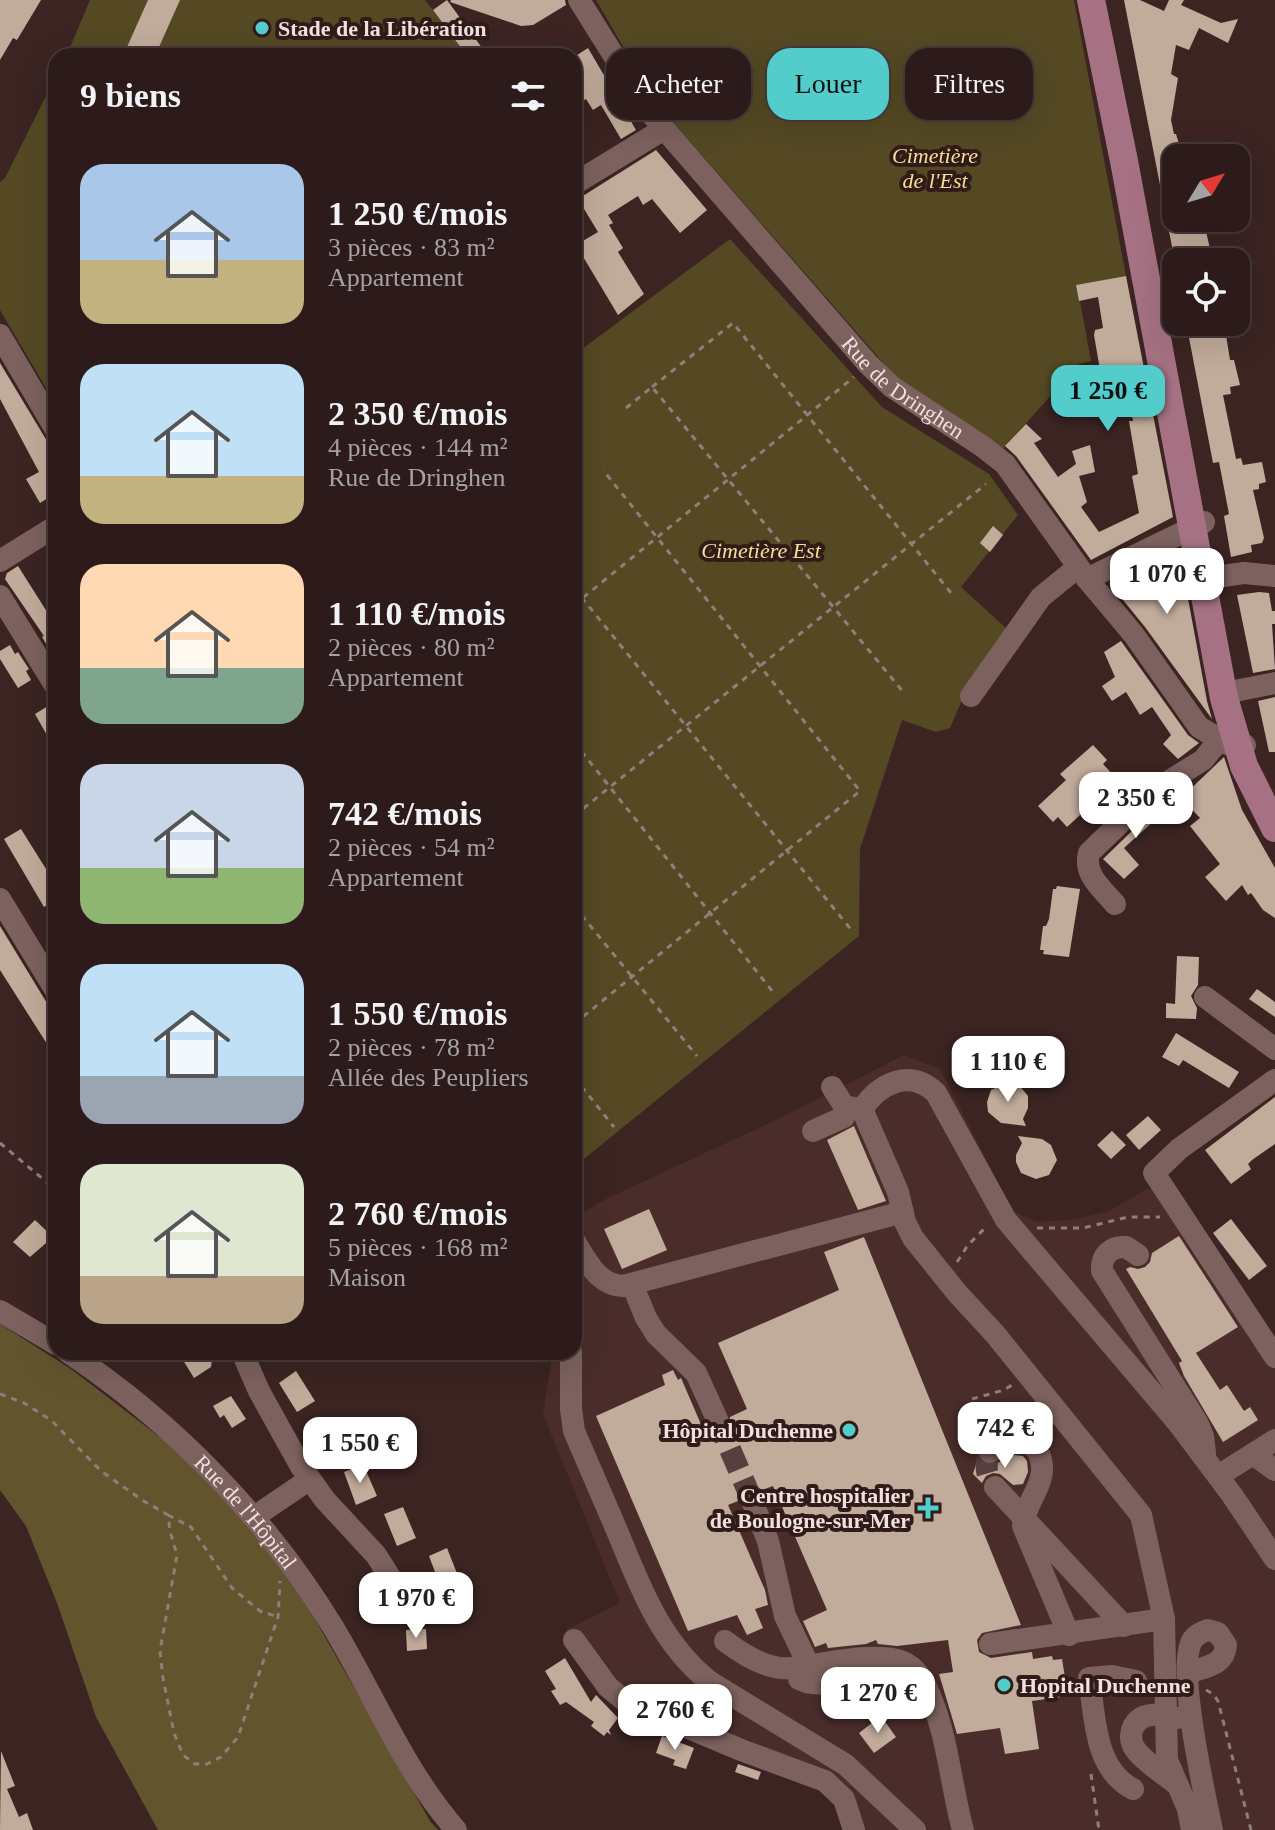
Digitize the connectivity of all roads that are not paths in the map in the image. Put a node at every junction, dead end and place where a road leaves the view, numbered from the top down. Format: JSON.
{"nodes":[{"id":1,"x":579,"y":0,"type":"edge"},
{"id":2,"x":1091,"y":0,"type":"edge"},
{"id":3,"x":1106,"y":0,"type":"edge"},
{"id":4,"x":664,"y":129,"type":"junction"},
{"id":5,"x":582,"y":179,"type":"edge"},
{"id":6,"x":0,"y":335,"type":"edge"},
{"id":7,"x":48,"y":416,"type":"edge"},
{"id":8,"x":1198,"y":526,"type":"junction"},
{"id":9,"x":48,"y":531,"type":"edge"},
{"id":10,"x":0,"y":561,"type":"edge"},
{"id":11,"x":1083,"y":573,"type":"junction"},
{"id":12,"x":1275,"y":576,"type":"edge"},
{"id":13,"x":1208,"y":578,"type":"junction"},
{"id":14,"x":0,"y":596,"type":"edge"},
{"id":15,"x":48,"y":674,"type":"edge"},
{"id":16,"x":1275,"y":683,"type":"edge"},
{"id":17,"x":1235,"y":691,"type":"junction"},
{"id":18,"x":971,"y":696,"type":"dead end"},
{"id":19,"x":1233,"y":743,"type":"junction"},
{"id":20,"x":1270,"y":819,"type":"edge"},
{"id":21,"x":0,"y":899,"type":"edge"},
{"id":22,"x":1115,"y":904,"type":"dead end"},
{"id":23,"x":48,"y":978,"type":"edge"},
{"id":24,"x":1205,"y":997,"type":"dead end"},
{"id":25,"x":1275,"y":1049,"type":"edge"},
{"id":26,"x":1275,"y":1080,"type":"edge"},
{"id":27,"x":832,"y":1087,"type":"dead end"},
{"id":28,"x":855,"y":1108,"type":"junction"},
{"id":29,"x":813,"y":1131,"type":"dead end"},
{"id":30,"x":903,"y":1212,"type":"junction"},
{"id":31,"x":1138,"y":1255,"type":"dead end"},
{"id":32,"x":582,"y":1256,"type":"edge"},
{"id":33,"x":632,"y":1284,"type":"junction"},
{"id":34,"x":0,"y":1311,"type":"edge"},
{"id":35,"x":48,"y":1339,"type":"edge"},
{"id":36,"x":1275,"y":1357,"type":"edge"},
{"id":37,"x":78,"y":1360,"type":"edge"},
{"id":38,"x":246,"y":1360,"type":"edge"},
{"id":39,"x":571,"y":1360,"type":"edge"},
{"id":40,"x":717,"y":1419,"type":"tunnel mouth"},
{"id":41,"x":1275,"y":1440,"type":"edge"},
{"id":42,"x":990,"y":1452,"type":"dead end"},
{"id":43,"x":1253,"y":1454,"type":"junction"},
{"id":44,"x":1212,"y":1468,"type":"junction"},
{"id":45,"x":1275,"y":1470,"type":"edge"},
{"id":46,"x":310,"y":1479,"type":"junction"},
{"id":47,"x":995,"y":1487,"type":"tunnel mouth"},
{"id":48,"x":751,"y":1498,"type":"tunnel mouth"},
{"id":49,"x":254,"y":1517,"type":"junction"},
{"id":50,"x":1275,"y":1559,"type":"edge"},
{"id":51,"x":398,"y":1590,"type":"dead end"},
{"id":52,"x":1164,"y":1619,"type":"junction"},
{"id":53,"x":1124,"y":1626,"type":"junction"},
{"id":54,"x":1069,"y":1635,"type":"junction"},
{"id":55,"x":574,"y":1640,"type":"dead end"},
{"id":56,"x":725,"y":1641,"type":"dead end"},
{"id":57,"x":990,"y":1644,"type":"dead end"},
{"id":58,"x":803,"y":1671,"type":"junction"},
{"id":59,"x":1197,"y":1678,"type":"road end"},
{"id":60,"x":1136,"y":1681,"type":"dead end"},
{"id":61,"x":1171,"y":1716,"type":"junction"},
{"id":62,"x":1175,"y":1783,"type":"junction"},
{"id":63,"x":1133,"y":1789,"type":"dead end"},
{"id":64,"x":456,"y":1830,"type":"edge"},
{"id":65,"x":854,"y":1830,"type":"edge"},
{"id":66,"x":915,"y":1830,"type":"edge"},
{"id":67,"x":963,"y":1830,"type":"edge"},
{"id":68,"x":1192,"y":1830,"type":"edge"},
{"id":69,"x":1204,"y":1830,"type":"edge"},
{"id":70,"x":1212,"y":1830,"type":"edge"}],
"edges":[{"from":1,"to":4,"type":"street","name":"Rue de Dringhen"},
{"from":2,"to":8,"type":"main road"},
{"from":3,"to":8,"type":"main road"},
{"from":4,"to":5,"type":"street"},
{"from":4,"to":11,"type":"street","name":"Rue de Dringhen"},
{"from":6,"to":7,"type":"street"},
{"from":8,"to":11,"type":"street"},
{"from":8,"to":13,"type":"main road"},
{"from":9,"to":10,"type":"street"},
{"from":11,"to":18,"type":"street"},
{"from":11,"to":19,"type":"street","name":"Rue de Dringhen"},
{"from":12,"to":13,"type":"street"},
{"from":13,"to":17,"type":"main road"},
{"from":13,"to":19,"type":"main road"},
{"from":14,"to":15,"type":"street"},
{"from":16,"to":17,"type":"street"},
{"from":17,"to":19,"type":"main road"},
{"from":19,"to":20,"type":"main road"},
{"from":19,"to":22,"type":"street"},
{"from":21,"to":23,"type":"street"},
{"from":24,"to":25,"type":"street"},
{"from":26,"to":36,"type":"street"},
{"from":27,"to":28,"type":"street"},
{"from":28,"to":29,"type":"street"},
{"from":28,"to":30,"type":"street"},
{"from":28,"to":44,"type":"street"},
{"from":30,"to":33,"type":"street"},
{"from":30,"to":52,"type":"street"},
{"from":31,"to":44,"type":"street"},
{"from":32,"to":33,"type":"street"},
{"from":33,"to":40,"type":"street"},
{"from":34,"to":35,"type":"street"},
{"from":37,"to":49,"type":"street","name":"Rue de l'Hôpital"},
{"from":38,"to":46,"type":"street"},
{"from":39,"to":66,"type":"street"},
{"from":41,"to":43,"type":"street"},
{"from":42,"to":54,"type":"street"},
{"from":43,"to":44,"type":"street"},
{"from":43,"to":45,"type":"street"},
{"from":44,"to":50,"type":"street"},
{"from":46,"to":49,"type":"street"},
{"from":46,"to":51,"type":"street"},
{"from":47,"to":53,"type":"street"},
{"from":48,"to":58,"type":"street"},
{"from":49,"to":64,"type":"street","name":"Rue de l'Hôpital"},
{"from":52,"to":53,"type":"street"},
{"from":52,"to":61,"type":"street"},
{"from":53,"to":54,"type":"street"},
{"from":54,"to":57,"type":"street"},
{"from":55,"to":65,"type":"street"},
{"from":56,"to":58,"type":"street"},
{"from":58,"to":67,"type":"street"},
{"from":59,"to":70,"type":"street"},
{"from":60,"to":63,"type":"street"},
{"from":61,"to":62,"type":"street"},
{"from":61,"to":62,"type":"street"},
{"from":61,"to":69,"type":"street"},
{"from":62,"to":68,"type":"street"}]}
